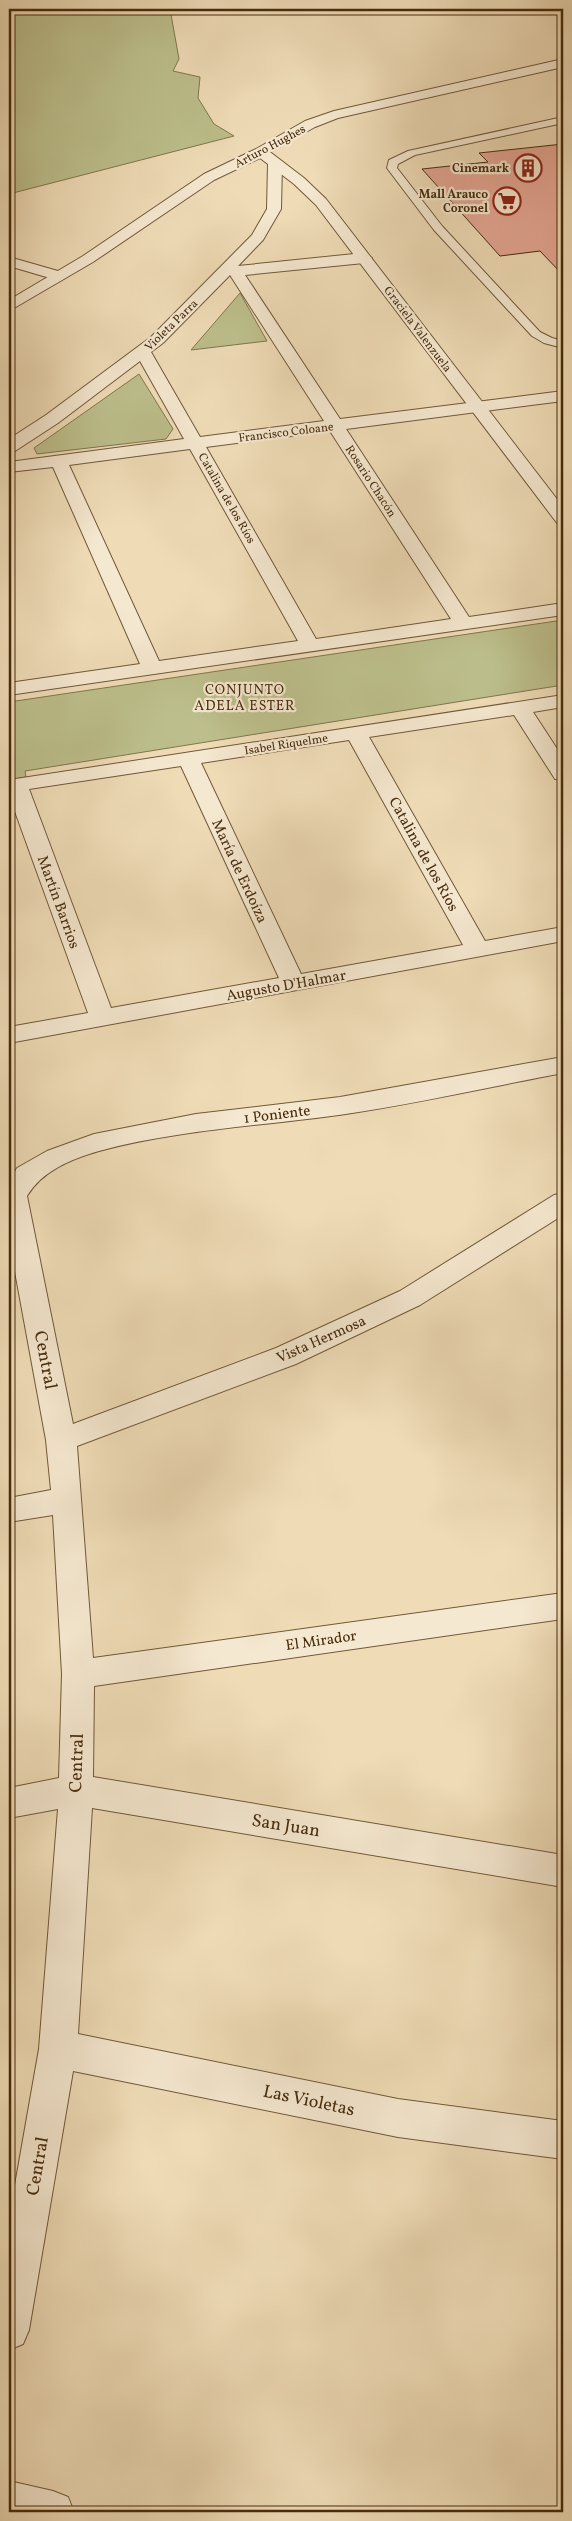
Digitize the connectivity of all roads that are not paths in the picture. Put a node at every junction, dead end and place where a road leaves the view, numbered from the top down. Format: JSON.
{"nodes":[{"id":1,"x":563,"y":63,"type":"edge"},
{"id":2,"x":563,"y":120,"type":"edge"},
{"id":3,"x":261,"y":152,"type":"junction"},
{"id":4,"x":275,"y":163,"type":"junction"},
{"id":5,"x":364,"y":258,"type":"junction"},
{"id":6,"x":9,"y":261,"type":"edge"},
{"id":7,"x":231,"y":271,"type":"junction"},
{"id":8,"x":60,"y":276,"type":"junction"},
{"id":9,"x":9,"y":306,"type":"edge"},
{"id":10,"x":563,"y":344,"type":"edge"},
{"id":11,"x":143,"y":352,"type":"junction"},
{"id":12,"x":563,"y":396,"type":"edge"},
{"id":13,"x":478,"y":407,"type":"junction"},
{"id":14,"x":335,"y":426,"type":"junction"},
{"id":15,"x":195,"y":444,"type":"junction"},
{"id":16,"x":9,"y":447,"type":"edge"},
{"id":17,"x":59,"y":461,"type":"junction"},
{"id":18,"x":9,"y":467,"type":"edge"},
{"id":19,"x":563,"y":519,"type":"edge"},
{"id":20,"x":563,"y":609,"type":"edge"},
{"id":21,"x":463,"y":623,"type":"junction"},
{"id":22,"x":310,"y":645,"type":"junction"},
{"id":23,"x":152,"y":668,"type":"junction"},
{"id":24,"x":9,"y":689,"type":"edge"},
{"id":25,"x":563,"y":701,"type":"edge"},
{"id":26,"x":520,"y":708,"type":"junction"},
{"id":27,"x":356,"y":733,"type":"junction"},
{"id":28,"x":188,"y":758,"type":"junction"},
{"id":29,"x":563,"y":774,"type":"edge"},
{"id":30,"x":12,"y":786,"type":"edge"},
{"id":31,"x":563,"y":934,"type":"edge"},
{"id":32,"x":478,"y":950,"type":"junction"},
{"id":33,"x":293,"y":983,"type":"junction"},
{"id":34,"x":102,"y":1018,"type":"junction"},
{"id":35,"x":9,"y":1035,"type":"edge"},
{"id":36,"x":563,"y":1065,"type":"edge"},
{"id":37,"x":11,"y":1197,"type":"edge"},
{"id":38,"x":563,"y":1202,"type":"edge"},
{"id":39,"x":61,"y":1440,"type":"junction"},
{"id":40,"x":67,"y":1500,"type":"junction"},
{"id":41,"x":9,"y":1510,"type":"edge"},
{"id":42,"x":563,"y":1606,"type":"edge"},
{"id":43,"x":78,"y":1674,"type":"junction"},
{"id":44,"x":76,"y":1790,"type":"junction"},
{"id":45,"x":9,"y":1803,"type":"edge"},
{"id":46,"x":563,"y":1871,"type":"edge"},
{"id":47,"x":58,"y":2049,"type":"junction"},
{"id":48,"x":563,"y":2140,"type":"edge"},
{"id":49,"x":9,"y":2330,"type":"edge"},
{"id":50,"x":9,"y":2502,"type":"edge"},
{"id":51,"x":53,"y":2512,"type":"edge"}],
"edges":[{"from":1,"to":3,"type":"street","name":"Arturo Hughes"},
{"from":2,"to":10,"type":"lane"},
{"from":3,"to":4,"type":"street","name":"Graciela Valenzuela"},
{"from":3,"to":8,"type":"street","name":"Arturo Hughes"},
{"from":4,"to":5,"type":"street","name":"Graciela Valenzuela"},
{"from":4,"to":7,"type":"street","name":"Violeta Parra"},
{"from":5,"to":7,"type":"street"},
{"from":5,"to":13,"type":"street","name":"Graciela Valenzuela"},
{"from":6,"to":8,"type":"street"},
{"from":7,"to":11,"type":"street","name":"Violeta Parra"},
{"from":7,"to":14,"type":"street","name":"Rosario Chacón"},
{"from":8,"to":9,"type":"street","name":"Arturo Hughes"},
{"from":11,"to":15,"type":"street","name":"Catalina de los Ríos"},
{"from":11,"to":16,"type":"street","name":"Violeta Parra"},
{"from":12,"to":13,"type":"street","name":"Francisco Coloane"},
{"from":13,"to":14,"type":"street","name":"Francisco Coloane"},
{"from":13,"to":19,"type":"street","name":"Graciela Valenzuela"},
{"from":14,"to":15,"type":"street","name":"Francisco Coloane"},
{"from":14,"to":21,"type":"street","name":"Rosario Chacón"},
{"from":15,"to":17,"type":"street","name":"Francisco Coloane"},
{"from":15,"to":22,"type":"street","name":"Catalina de los Ríos"},
{"from":17,"to":18,"type":"street","name":"Francisco Coloane"},
{"from":17,"to":23,"type":"street"},
{"from":20,"to":21,"type":"street"},
{"from":21,"to":22,"type":"street"},
{"from":22,"to":23,"type":"street"},
{"from":23,"to":24,"type":"street"},
{"from":25,"to":26,"type":"street","name":"Isabel Riquelme"},
{"from":26,"to":27,"type":"street","name":"Isabel Riquelme"},
{"from":26,"to":29,"type":"street"},
{"from":27,"to":28,"type":"street","name":"Isabel Riquelme"},
{"from":27,"to":32,"type":"street","name":"Catalina de los Ríos"},
{"from":28,"to":30,"type":"street","name":"Isabel Riquelme"},
{"from":28,"to":33,"type":"street","name":"María de Erdoíza"},
{"from":30,"to":34,"type":"street","name":"Martín Barrios"},
{"from":31,"to":32,"type":"street","name":"Augusto D'Halmar"},
{"from":32,"to":33,"type":"street","name":"Augusto D'Halmar"},
{"from":33,"to":34,"type":"street","name":"Augusto D'Halmar"},
{"from":34,"to":35,"type":"street","name":"Augusto D'Halmar"},
{"from":36,"to":37,"type":"street","name":"1 Poniente"},
{"from":37,"to":39,"type":"street","name":"Central"},
{"from":38,"to":39,"type":"street","name":"Vista Hermosa"},
{"from":39,"to":40,"type":"street","name":"Central"},
{"from":40,"to":41,"type":"street"},
{"from":40,"to":43,"type":"street","name":"Central"},
{"from":42,"to":43,"type":"street","name":"El Mirador"},
{"from":43,"to":44,"type":"street","name":"Central"},
{"from":44,"to":45,"type":"street","name":"San Juan"},
{"from":44,"to":46,"type":"street","name":"San Juan"},
{"from":44,"to":47,"type":"street","name":"Central"},
{"from":47,"to":48,"type":"street","name":"Las Violetas"},
{"from":47,"to":49,"type":"street","name":"Central"},
{"from":50,"to":51,"type":"street"}]}
